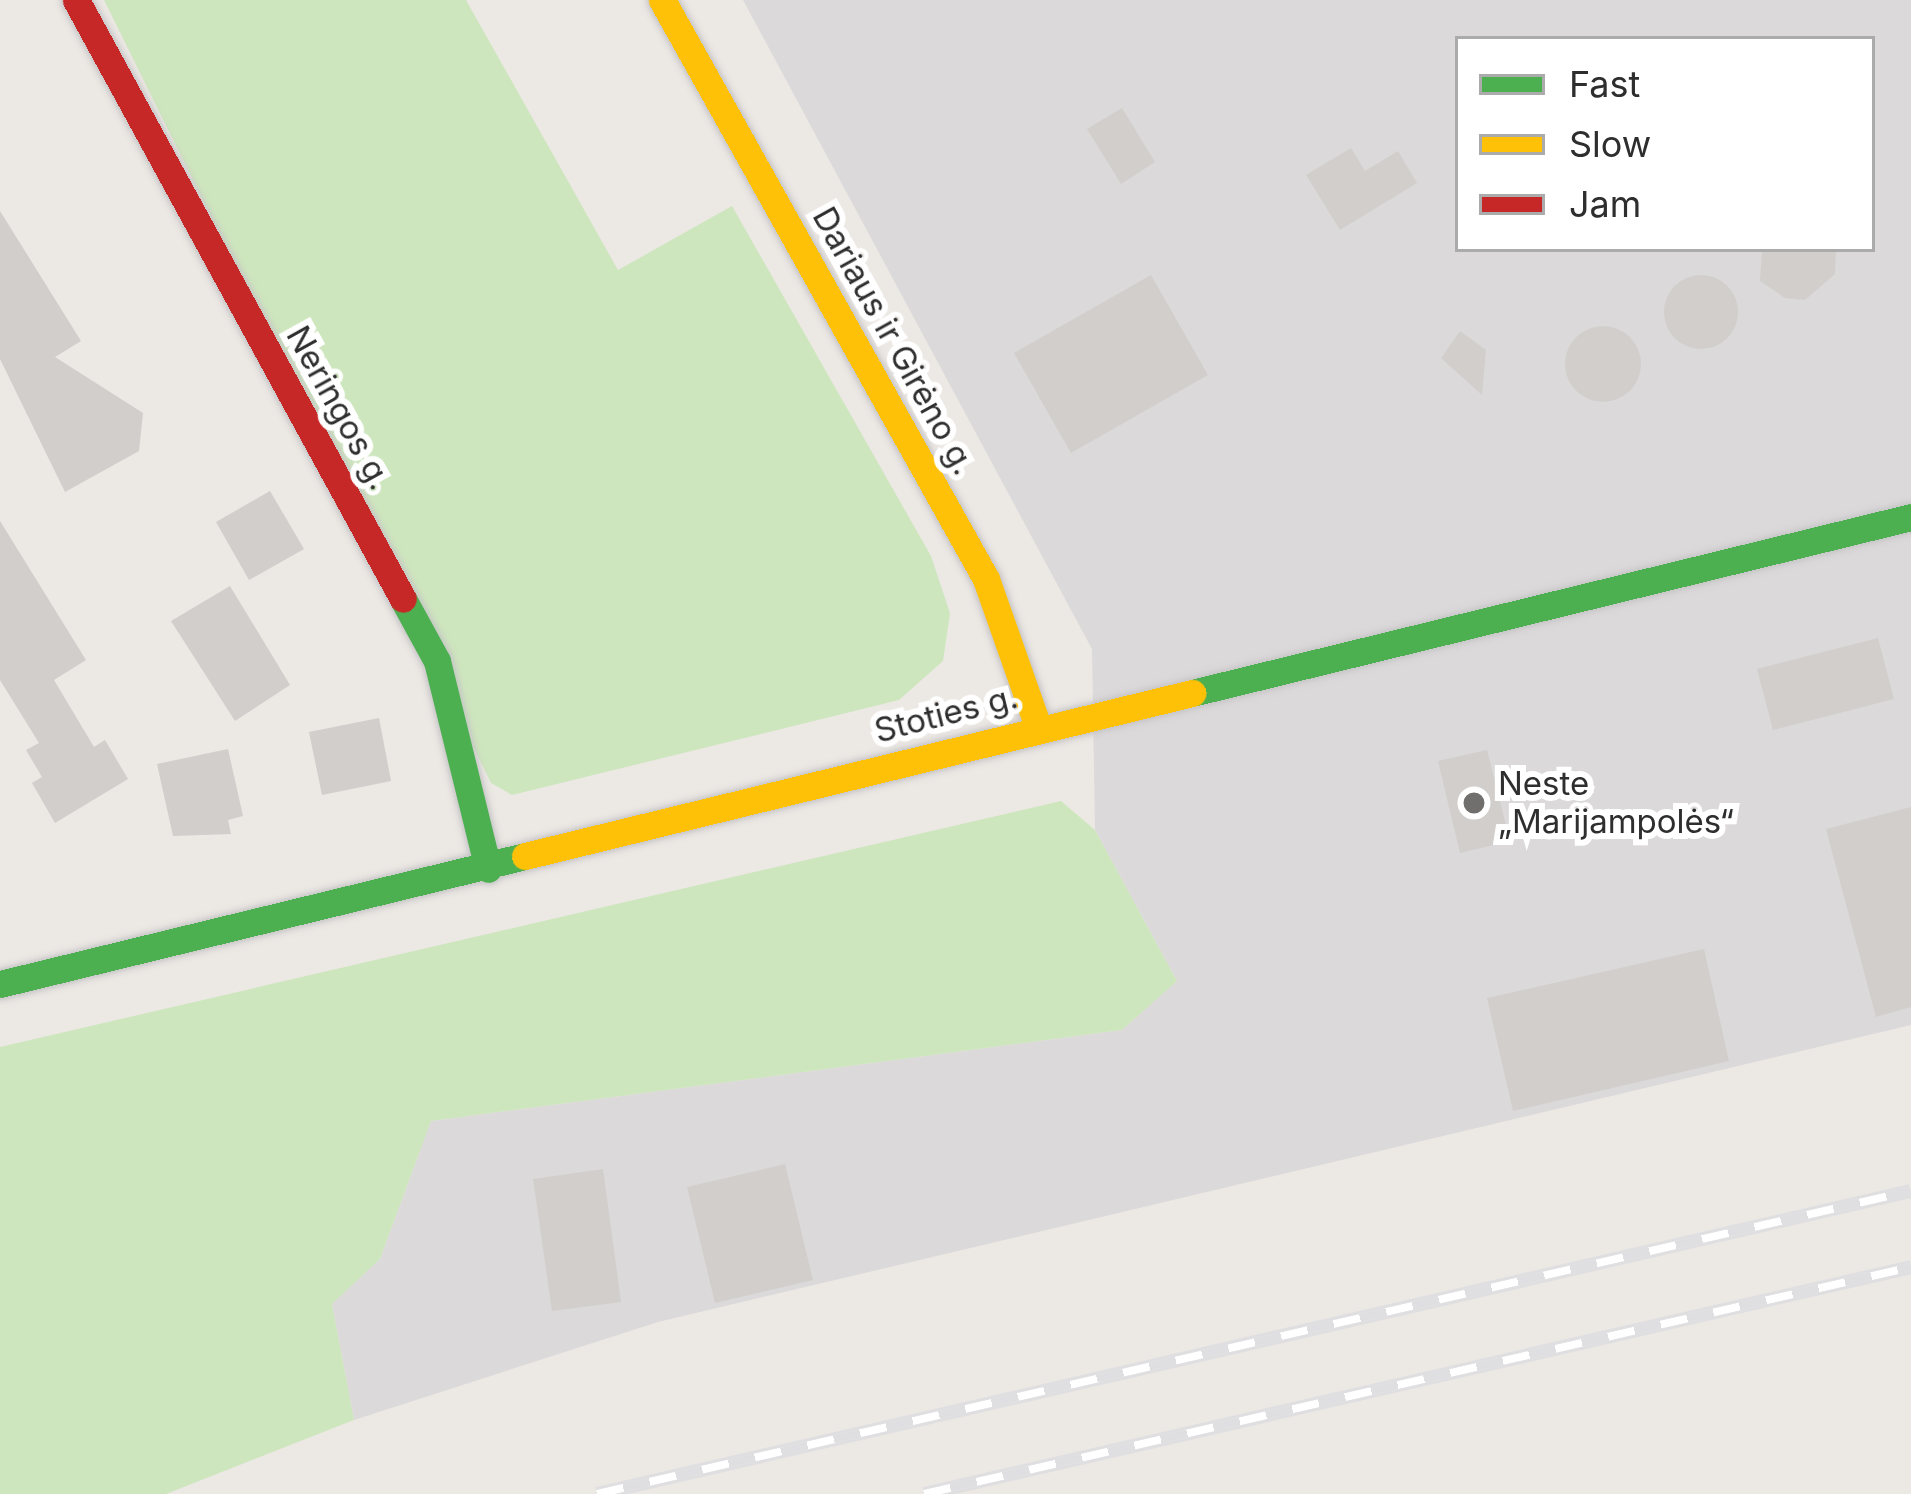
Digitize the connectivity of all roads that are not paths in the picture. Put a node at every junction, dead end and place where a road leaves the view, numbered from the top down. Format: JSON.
{"nodes":[{"id":1,"x":76,"y":0,"type":"edge"},
{"id":2,"x":662,"y":0,"type":"edge"},
{"id":3,"x":1911,"y":517,"type":"edge"},
{"id":4,"x":1039,"y":728,"type":"junction"},
{"id":5,"x":488,"y":869,"type":"junction"},
{"id":6,"x":0,"y":984,"type":"edge"}],
"edges":[{"from":1,"to":5,"type":"main road","name":"Neringos g."},
{"from":2,"to":4,"type":"main road","name":"Dariaus ir Girėno g."},
{"from":3,"to":4,"type":"main road","name":"Stoties g."},
{"from":4,"to":5,"type":"main road","name":"Stoties g."},
{"from":5,"to":6,"type":"main road","name":"Stoties g."}]}
